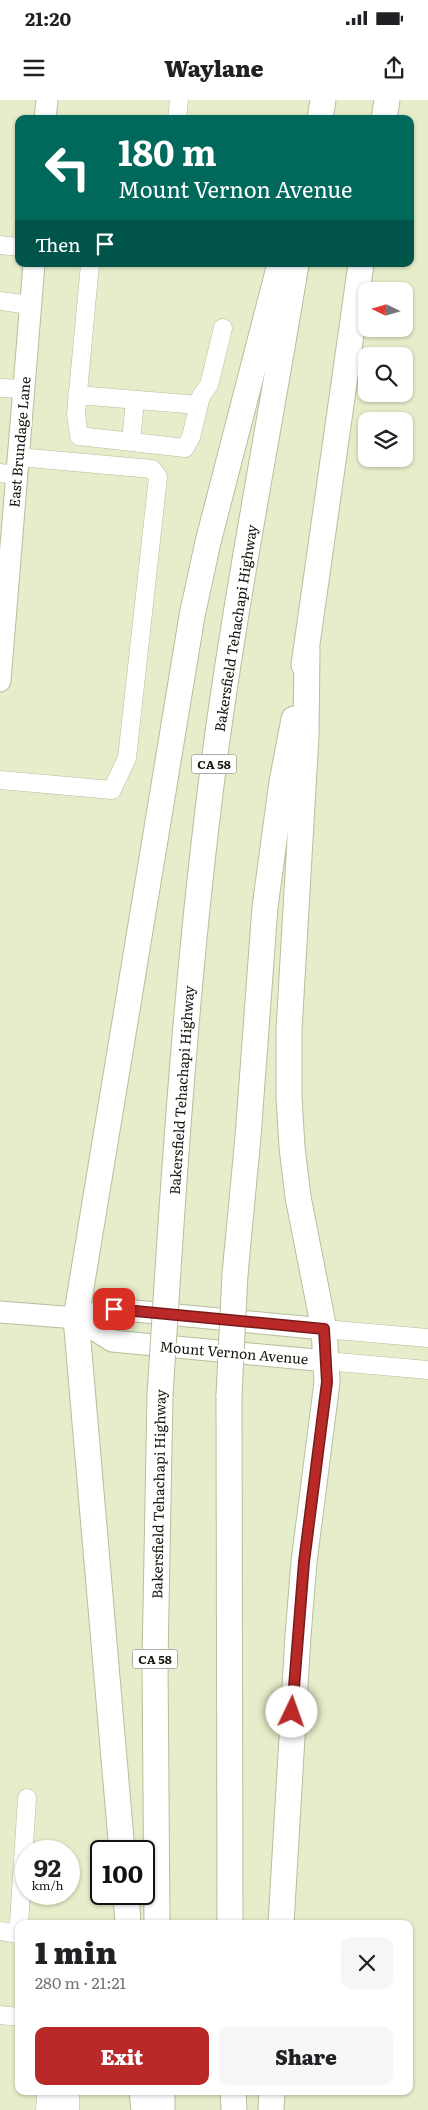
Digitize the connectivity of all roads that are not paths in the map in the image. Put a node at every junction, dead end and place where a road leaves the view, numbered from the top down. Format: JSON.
{"nodes":[{"id":1,"x":47,"y":100,"type":"edge"},
{"id":2,"x":179,"y":100,"type":"edge"},
{"id":3,"x":323,"y":100,"type":"edge"},
{"id":4,"x":387,"y":100,"type":"edge"},
{"id":5,"x":45,"y":115,"type":"edge"},
{"id":6,"x":177,"y":115,"type":"edge"},
{"id":7,"x":321,"y":115,"type":"edge"},
{"id":8,"x":385,"y":115,"type":"edge"},
{"id":9,"x":0,"y":245,"type":"edge"},
{"id":10,"x":15,"y":246,"type":"edge"},
{"id":11,"x":34,"y":267,"type":"edge"},
{"id":12,"x":90,"y":267,"type":"edge"},
{"id":13,"x":279,"y":267,"type":"edge"},
{"id":14,"x":295,"y":267,"type":"edge"},
{"id":15,"x":361,"y":267,"type":"edge"},
{"id":16,"x":0,"y":301,"type":"edge"},
{"id":17,"x":30,"y":305,"type":"junction"},
{"id":18,"x":223,"y":328,"type":"dead end"},
{"id":19,"x":0,"y":388,"type":"edge"},
{"id":20,"x":24,"y":389,"type":"junction"},
{"id":21,"x":77,"y":395,"type":"junction"},
{"id":22,"x":135,"y":400,"type":"junction"},
{"id":23,"x":199,"y":405,"type":"junction"},
{"id":24,"x":131,"y":442,"type":"junction"},
{"id":25,"x":11,"y":468,"type":"edge"},
{"id":26,"x":307,"y":649,"type":"junction"},
{"id":27,"x":1,"y":650,"type":"edge"},
{"id":28,"x":0,"y":681,"type":"edge"},
{"id":29,"x":0,"y":780,"type":"edge"},
{"id":30,"x":0,"y":1312,"type":"edge"},
{"id":31,"x":76,"y":1318,"type":"junction"},
{"id":32,"x":324,"y":1329,"type":"junction"},
{"id":33,"x":428,"y":1338,"type":"edge"},
{"id":34,"x":326,"y":1361,"type":"junction"},
{"id":35,"x":428,"y":1370,"type":"edge"},
{"id":36,"x":27,"y":1798,"type":"dead end"},
{"id":37,"x":121,"y":1840,"type":"edge"},
{"id":38,"x":127,"y":1905,"type":"edge"},
{"id":39,"x":19,"y":1920,"type":"edge"},
{"id":40,"x":128,"y":1920,"type":"edge"},
{"id":41,"x":157,"y":1920,"type":"edge"},
{"id":42,"x":230,"y":1920,"type":"edge"},
{"id":43,"x":281,"y":1920,"type":"edge"},
{"id":44,"x":0,"y":1931,"type":"edge"},
{"id":45,"x":15,"y":1933,"type":"edge"},
{"id":46,"x":0,"y":2015,"type":"edge"},
{"id":47,"x":15,"y":2017,"type":"edge"},
{"id":48,"x":142,"y":2095,"type":"edge"},
{"id":49,"x":162,"y":2095,"type":"edge"},
{"id":50,"x":233,"y":2095,"type":"edge"},
{"id":51,"x":272,"y":2095,"type":"edge"},
{"id":52,"x":55,"y":2101,"type":"edge"},
{"id":53,"x":70,"y":2110,"type":"edge"},
{"id":54,"x":144,"y":2110,"type":"edge"},
{"id":55,"x":162,"y":2110,"type":"edge"},
{"id":56,"x":234,"y":2110,"type":"edge"},
{"id":57,"x":271,"y":2110,"type":"edge"}],
"edges":[{"from":1,"to":5,"type":"main road"},
{"from":2,"to":6,"type":"street"},
{"from":3,"to":7,"type":"highway"},
{"from":4,"to":8,"type":"highway"},
{"from":9,"to":10,"type":"street"},
{"from":11,"to":17,"type":"main road","name":"East Brundage Lane"},
{"from":12,"to":21,"type":"street"},
{"from":13,"to":31,"type":"highway"},
{"from":14,"to":41,"type":"highway","name":"Bakersfield Tehachapi Highway","number":"CA 58","bridge":true},
{"from":15,"to":26,"type":"highway"},
{"from":16,"to":17,"type":"street"},
{"from":17,"to":20,"type":"main road","name":"East Brundage Lane"},
{"from":18,"to":23,"type":"street"},
{"from":19,"to":20,"type":"street"},
{"from":20,"to":25,"type":"main road","name":"East Brundage Lane"},
{"from":21,"to":22,"type":"street"},
{"from":21,"to":24,"type":"street"},
{"from":22,"to":23,"type":"street"},
{"from":22,"to":24,"type":"street"},
{"from":23,"to":24,"type":"street"},
{"from":25,"to":27,"type":"main road","name":"East Brundage Lane"},
{"from":25,"to":29,"type":"street"},
{"from":26,"to":32,"type":"highway"},
{"from":26,"to":42,"type":"highway","bridge":true},
{"from":27,"to":28,"type":"main road","name":"East Brundage Lane"},
{"from":30,"to":31,"type":"main road","name":"Mount Vernon Avenue"},
{"from":31,"to":32,"type":"main road","name":"Mount Vernon Avenue"},
{"from":31,"to":34,"type":"main road","name":"Mount Vernon Avenue"},
{"from":31,"to":37,"type":"highway"},
{"from":32,"to":33,"type":"street","name":"Mount Vernon Avenue"},
{"from":32,"to":34,"type":"highway"},
{"from":34,"to":35,"type":"street","name":"Mount Vernon Avenue"},
{"from":34,"to":43,"type":"highway"},
{"from":36,"to":39,"type":"street"},
{"from":38,"to":40,"type":"highway"},
{"from":44,"to":45,"type":"street"},
{"from":46,"to":47,"type":"street"},
{"from":48,"to":54,"type":"highway"},
{"from":49,"to":55,"type":"highway"},
{"from":50,"to":56,"type":"highway"},
{"from":51,"to":57,"type":"highway"},
{"from":52,"to":53,"type":"street"}]}
